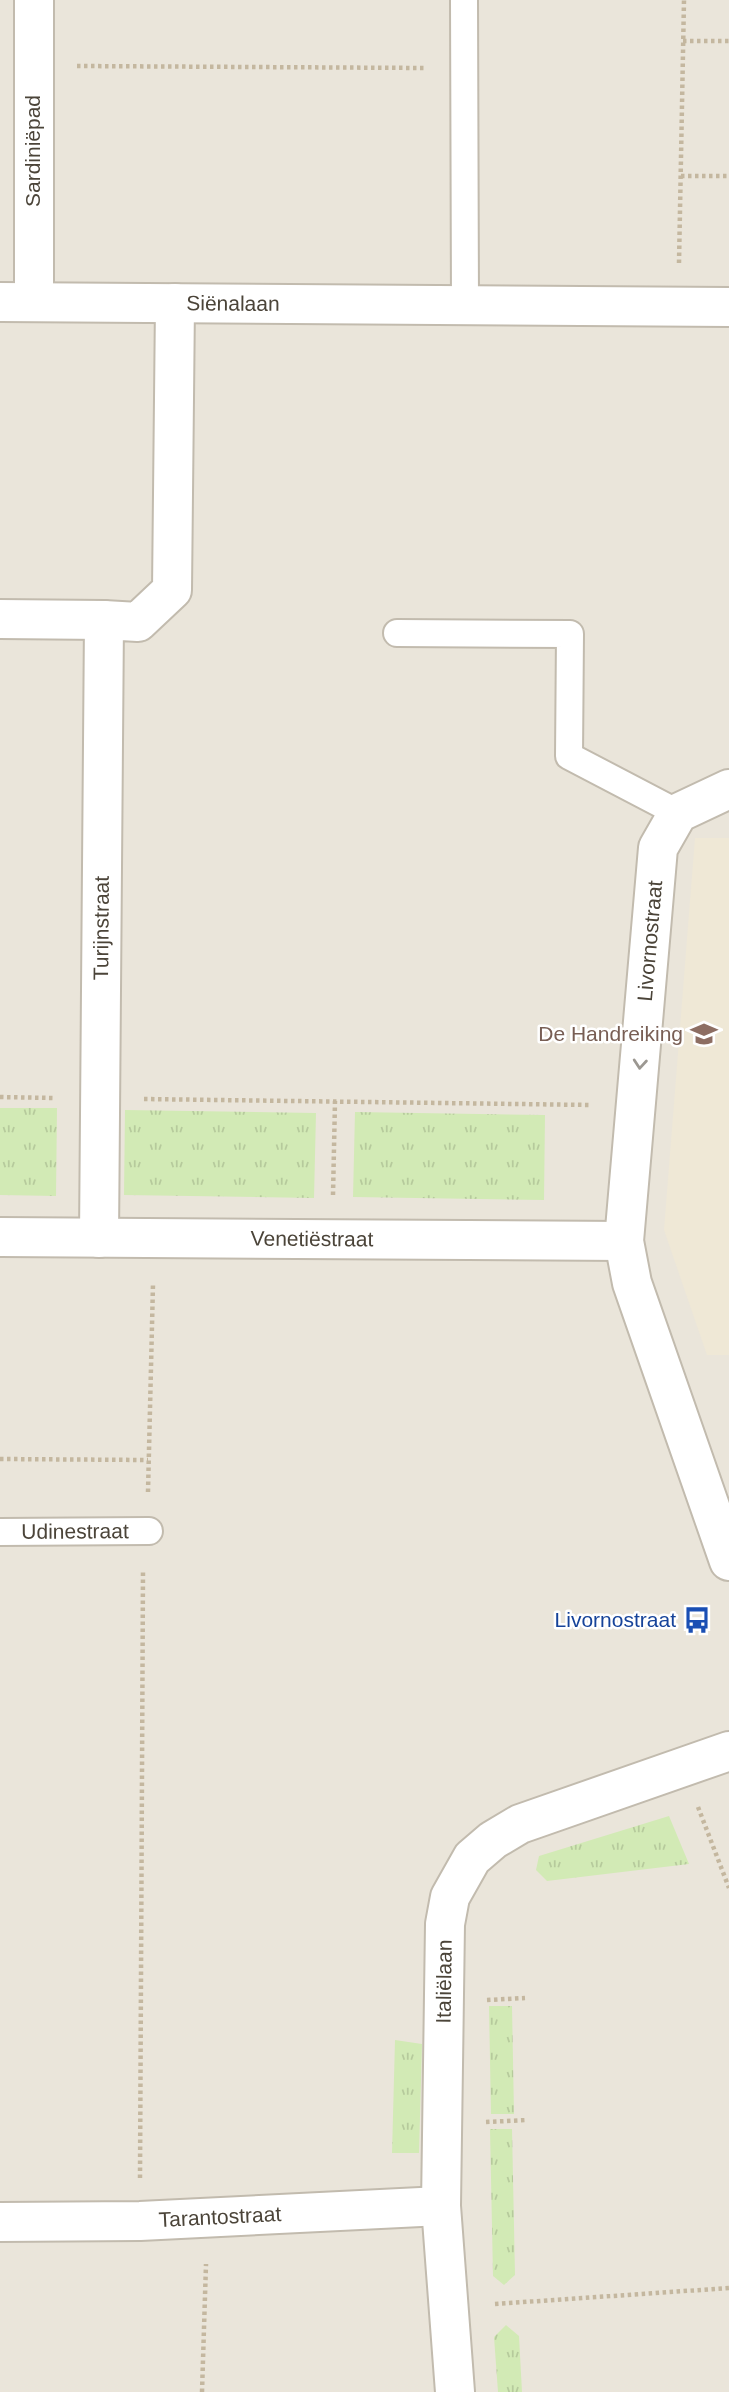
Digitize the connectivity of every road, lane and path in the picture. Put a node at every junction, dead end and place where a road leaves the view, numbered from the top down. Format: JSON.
{"nodes":[{"id":1,"x":34,"y":0,"type":"edge"},
{"id":2,"x":464,"y":0,"type":"edge"},
{"id":3,"x":684,"y":0,"type":"edge"},
{"id":4,"x":683,"y":41,"type":"junction"},
{"id":5,"x":729,"y":41,"type":"edge"},
{"id":6,"x":33,"y":66,"type":"junction"},
{"id":7,"x":465,"y":68,"type":"junction"},
{"id":8,"x":681,"y":176,"type":"junction"},
{"id":9,"x":729,"y":176,"type":"edge"},
{"id":10,"x":17,"y":302,"type":"edge"},
{"id":11,"x":175,"y":303,"type":"junction"},
{"id":12,"x":465,"y":305,"type":"junction"},
{"id":13,"x":678,"y":306,"type":"junction"},
{"id":14,"x":729,"y":307,"type":"edge"},
{"id":15,"x":0,"y":619,"type":"edge"},
{"id":16,"x":104,"y":620,"type":"junction"},
{"id":17,"x":397,"y":633,"type":"dead end"},
{"id":18,"x":729,"y":789,"type":"edge"},
{"id":19,"x":678,"y":813,"type":"junction"},
{"id":20,"x":0,"y":1097,"type":"edge"},
{"id":21,"x":100,"y":1099,"type":"junction"},
{"id":22,"x":335,"y":1101,"type":"junction"},
{"id":23,"x":636,"y":1105,"type":"junction"},
{"id":24,"x":0,"y":1237,"type":"edge"},
{"id":25,"x":99,"y":1238,"type":"junction"},
{"id":26,"x":155,"y":1238,"type":"junction"},
{"id":27,"x":332,"y":1239,"type":"junction"},
{"id":28,"x":624,"y":1241,"type":"junction"},
{"id":29,"x":0,"y":1459,"type":"edge"},
{"id":30,"x":148,"y":1460,"type":"junction"},
{"id":31,"x":149,"y":1531,"type":"junction"},
{"id":32,"x":0,"y":1532,"type":"edge"},
{"id":33,"x":729,"y":1561,"type":"edge"},
{"id":34,"x":729,"y":1751,"type":"edge"},
{"id":35,"x":683,"y":1767,"type":"junction"},
{"id":36,"x":729,"y":1888,"type":"edge"},
{"id":37,"x":441,"y":2206,"type":"junction"},
{"id":38,"x":207,"y":2217,"type":"junction"},
{"id":39,"x":140,"y":2221,"type":"junction"},
{"id":40,"x":0,"y":2222,"type":"edge"},
{"id":41,"x":729,"y":2288,"type":"edge"},
{"id":42,"x":539,"y":2302,"type":"dead end"},
{"id":43,"x":202,"y":2392,"type":"edge"},
{"id":44,"x":455,"y":2392,"type":"edge"}],
"edges":[{"from":1,"to":6,"type":"street","name":"Sardiniëpad"},
{"from":2,"to":7,"type":"lane"},
{"from":3,"to":4,"type":"path"},
{"from":4,"to":5,"type":"path"},
{"from":4,"to":8,"type":"path"},
{"from":6,"to":7,"type":"path"},
{"from":6,"to":10,"type":"street","name":"Sardiniëpad"},
{"from":7,"to":12,"type":"lane"},
{"from":8,"to":9,"type":"path"},
{"from":8,"to":13,"type":"path"},
{"from":10,"to":11,"type":"street","name":"Siënalaan"},
{"from":11,"to":12,"type":"street","name":"Siënalaan"},
{"from":11,"to":16,"type":"street"},
{"from":12,"to":13,"type":"street","name":"Siënalaan"},
{"from":13,"to":14,"type":"street","name":"Siënalaan"},
{"from":15,"to":16,"type":"street"},
{"from":16,"to":21,"type":"street","name":"Turijnstraat"},
{"from":17,"to":19,"type":"lane"},
{"from":18,"to":19,"type":"street"},
{"from":19,"to":23,"type":"street","name":"Livornostraat","one_way":true},
{"from":20,"to":21,"type":"path"},
{"from":21,"to":22,"type":"path"},
{"from":21,"to":25,"type":"street","name":"Turijnstraat"},
{"from":22,"to":23,"type":"path"},
{"from":22,"to":27,"type":"path"},
{"from":23,"to":28,"type":"street","name":"Livornostraat"},
{"from":24,"to":25,"type":"street","name":"Venetiëstraat"},
{"from":25,"to":26,"type":"street","name":"Venetiëstraat"},
{"from":26,"to":27,"type":"street","name":"Venetiëstraat"},
{"from":26,"to":30,"type":"path"},
{"from":27,"to":28,"type":"street","name":"Venetiëstraat"},
{"from":28,"to":33,"type":"street","name":"Livornostraat"},
{"from":29,"to":30,"type":"path"},
{"from":30,"to":31,"type":"path"},
{"from":31,"to":32,"type":"lane","name":"Udinestraat"},
{"from":31,"to":39,"type":"path"},
{"from":34,"to":35,"type":"street","name":"Italiëlaan"},
{"from":35,"to":36,"type":"path"},
{"from":35,"to":37,"type":"street","name":"Italiëlaan"},
{"from":37,"to":38,"type":"street","name":"Tarantostraat"},
{"from":37,"to":44,"type":"street","name":"Italiëlaan"},
{"from":38,"to":39,"type":"street","name":"Tarantostraat"},
{"from":38,"to":43,"type":"path"},
{"from":39,"to":40,"type":"street","name":"Tarantostraat"},
{"from":41,"to":42,"type":"path"}]}
